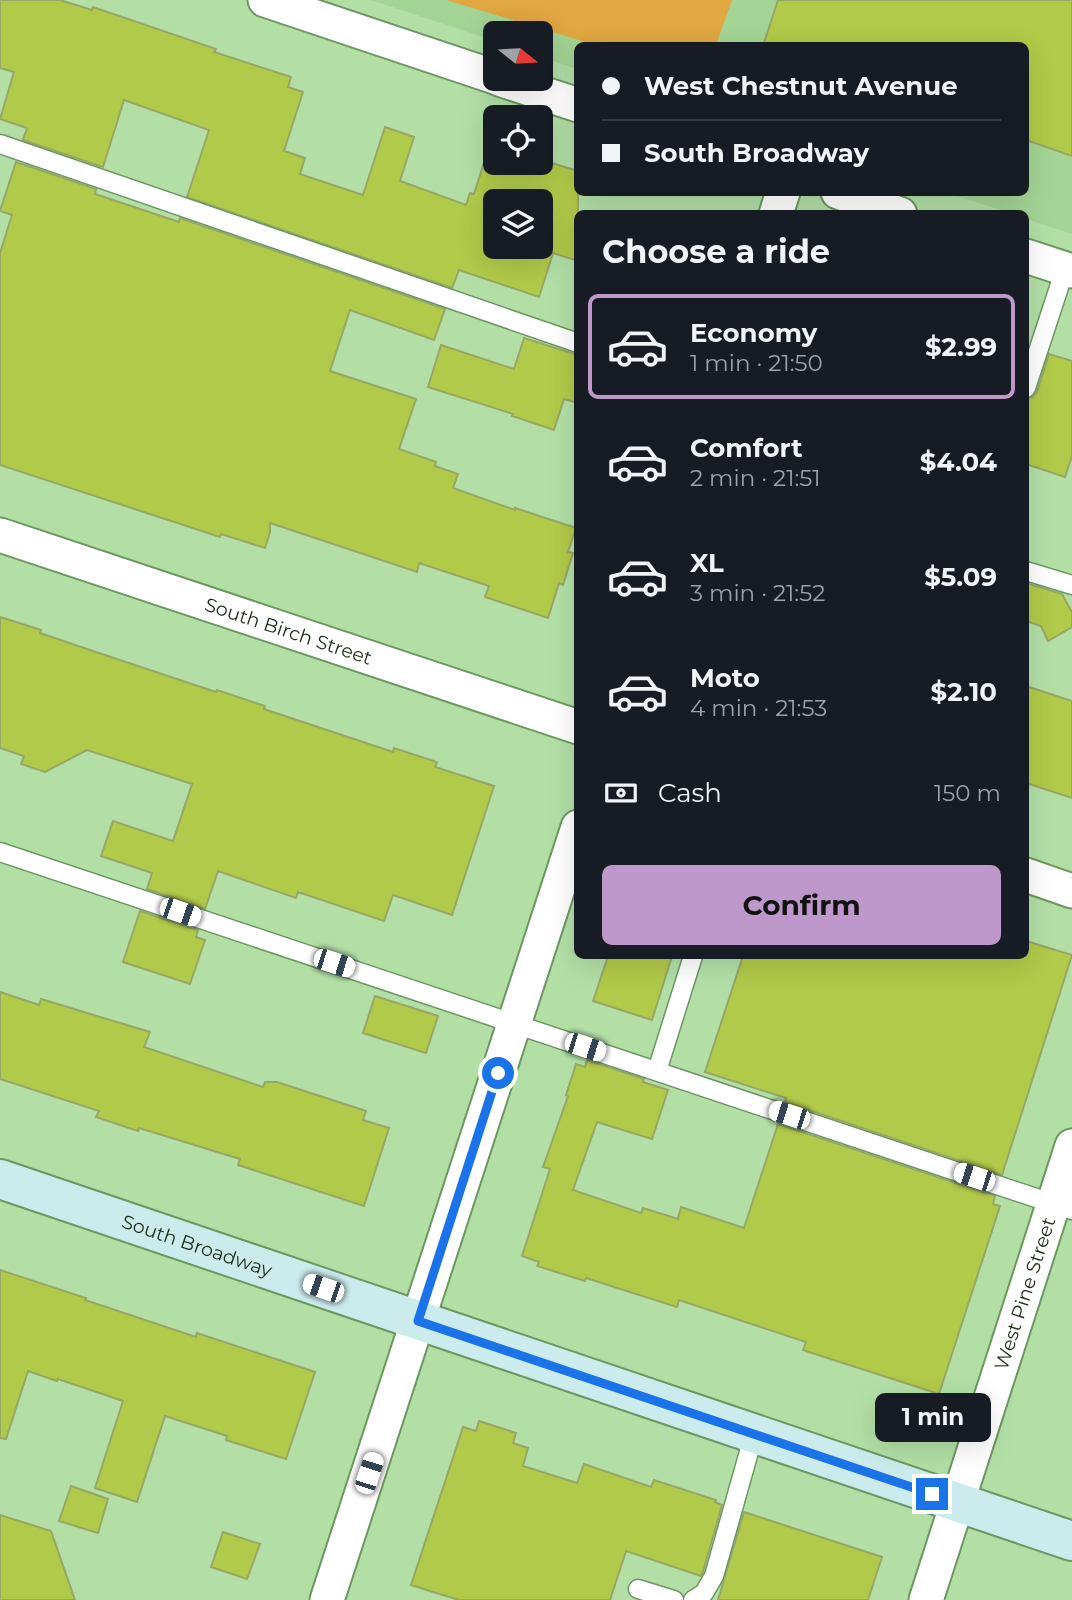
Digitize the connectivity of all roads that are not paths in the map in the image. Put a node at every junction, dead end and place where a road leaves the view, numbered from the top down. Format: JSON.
{"nodes":[{"id":1,"x":265,"y":0,"type":"edge"},
{"id":2,"x":483,"y":73,"type":"edge"},
{"id":3,"x":536,"y":91,"type":"edge"},
{"id":4,"x":574,"y":104,"type":"edge"},
{"id":5,"x":0,"y":144,"type":"edge"},
{"id":6,"x":849,"y":196,"type":"edge"},
{"id":7,"x":890,"y":210,"type":"edge"},
{"id":8,"x":1029,"y":257,"type":"edge"},
{"id":9,"x":1068,"y":270,"type":"edge"},
{"id":10,"x":574,"y":342,"type":"edge"},
{"id":11,"x":1029,"y":380,"type":"edge"},
{"id":12,"x":0,"y":535,"type":"edge"},
{"id":13,"x":1029,"y":572,"type":"edge"},
{"id":14,"x":1072,"y":586,"type":"edge"},
{"id":15,"x":574,"y":726,"type":"edge"},
{"id":16,"x":574,"y":839,"type":"edge"},
{"id":17,"x":0,"y":852,"type":"edge"},
{"id":18,"x":1029,"y":876,"type":"edge"},
{"id":19,"x":1072,"y":891,"type":"edge"},
{"id":20,"x":691,"y":959,"type":"edge"},
{"id":21,"x":514,"y":1023,"type":"junction"},
{"id":22,"x":657,"y":1071,"type":"junction"},
{"id":23,"x":1072,"y":1146,"type":"edge"},
{"id":24,"x":0,"y":1179,"type":"edge"},
{"id":25,"x":1063,"y":1207,"type":"edge"},
{"id":26,"x":418,"y":1321,"type":"junction"},
{"id":27,"x":754,"y":1434,"type":"junction"},
{"id":28,"x":957,"y":1502,"type":"junction"},
{"id":29,"x":1072,"y":1541,"type":"edge"},
{"id":30,"x":638,"y":1589,"type":"dead end"},
{"id":31,"x":327,"y":1600,"type":"edge"},
{"id":32,"x":674,"y":1600,"type":"edge"},
{"id":33,"x":693,"y":1600,"type":"edge"},
{"id":34,"x":926,"y":1600,"type":"edge"}],
"edges":[{"from":1,"to":2,"type":"street"},
{"from":3,"to":4,"type":"street"},
{"from":5,"to":10,"type":"lane"},
{"from":6,"to":7,"type":"street"},
{"from":8,"to":9,"type":"street"},
{"from":9,"to":11,"type":"lane"},
{"from":12,"to":15,"type":"street","name":"South Birch Street"},
{"from":13,"to":14,"type":"lane"},
{"from":16,"to":21,"type":"street"},
{"from":17,"to":21,"type":"lane"},
{"from":18,"to":19,"type":"street"},
{"from":20,"to":22,"type":"lane"},
{"from":21,"to":22,"type":"lane"},
{"from":21,"to":26,"type":"street"},
{"from":22,"to":25,"type":"lane"},
{"from":23,"to":25,"type":"street","name":"West Pine Street"},
{"from":24,"to":26,"type":"street","name":"South Broadway"},
{"from":25,"to":28,"type":"street","name":"West Pine Street"},
{"from":26,"to":27,"type":"street","name":"South Broadway"},
{"from":26,"to":31,"type":"street"},
{"from":27,"to":28,"type":"street","name":"South Broadway"},
{"from":27,"to":33,"type":"lane"},
{"from":28,"to":29,"type":"street","name":"South Broadway"},
{"from":28,"to":34,"type":"street","name":"West Pine Street"},
{"from":30,"to":32,"type":"lane"}]}
